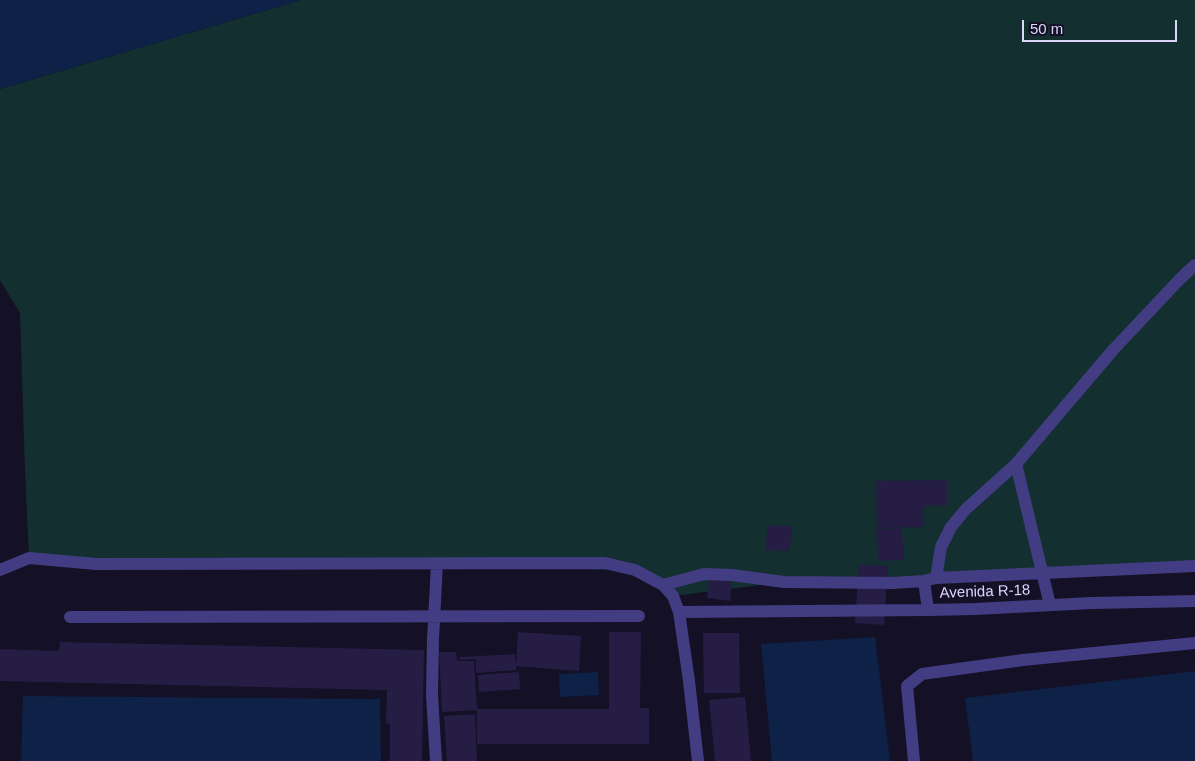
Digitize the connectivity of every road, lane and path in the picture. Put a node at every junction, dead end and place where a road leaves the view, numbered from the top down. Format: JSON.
{"nodes":[{"id":1,"x":1195,"y":265,"type":"edge"},
{"id":2,"x":1016,"y":464,"type":"junction"},
{"id":3,"x":437,"y":564,"type":"junction"},
{"id":4,"x":1195,"y":566,"type":"edge"},
{"id":5,"x":0,"y":570,"type":"edge"},
{"id":6,"x":1042,"y":573,"type":"junction"},
{"id":7,"x":930,"y":580,"type":"junction"},
{"id":8,"x":663,"y":585,"type":"junction"},
{"id":9,"x":1195,"y":601,"type":"edge"},
{"id":10,"x":1050,"y":605,"type":"junction"},
{"id":11,"x":928,"y":610,"type":"junction"},
{"id":12,"x":679,"y":612,"type":"junction"},
{"id":13,"x":639,"y":616,"type":"dead end"},
{"id":14,"x":70,"y":617,"type":"dead end"},
{"id":15,"x":434,"y":617,"type":"junction"},
{"id":16,"x":1195,"y":643,"type":"edge"},
{"id":17,"x":436,"y":761,"type":"edge"},
{"id":18,"x":698,"y":761,"type":"edge"},
{"id":19,"x":914,"y":761,"type":"edge"}],
"edges":[{"from":1,"to":2,"type":"street"},
{"from":2,"to":6,"type":"street"},
{"from":2,"to":7,"type":"street"},
{"from":3,"to":5,"type":"street"},
{"from":3,"to":8,"type":"street"},
{"from":3,"to":15,"type":"street"},
{"from":4,"to":6,"type":"street","name":"Avenida R-18"},
{"from":6,"to":7,"type":"street","name":"Avenida R-18"},
{"from":6,"to":10,"type":"street"},
{"from":7,"to":8,"type":"street"},
{"from":7,"to":11,"type":"street","name":"Avenida R-18"},
{"from":8,"to":12,"type":"street"},
{"from":9,"to":10,"type":"street","name":"Avenida R-18"},
{"from":10,"to":11,"type":"street","name":"Avenida R-18"},
{"from":11,"to":12,"type":"street"},
{"from":12,"to":18,"type":"street"},
{"from":13,"to":15,"type":"street"},
{"from":14,"to":15,"type":"street"},
{"from":15,"to":17,"type":"street"},
{"from":16,"to":19,"type":"street"}]}
